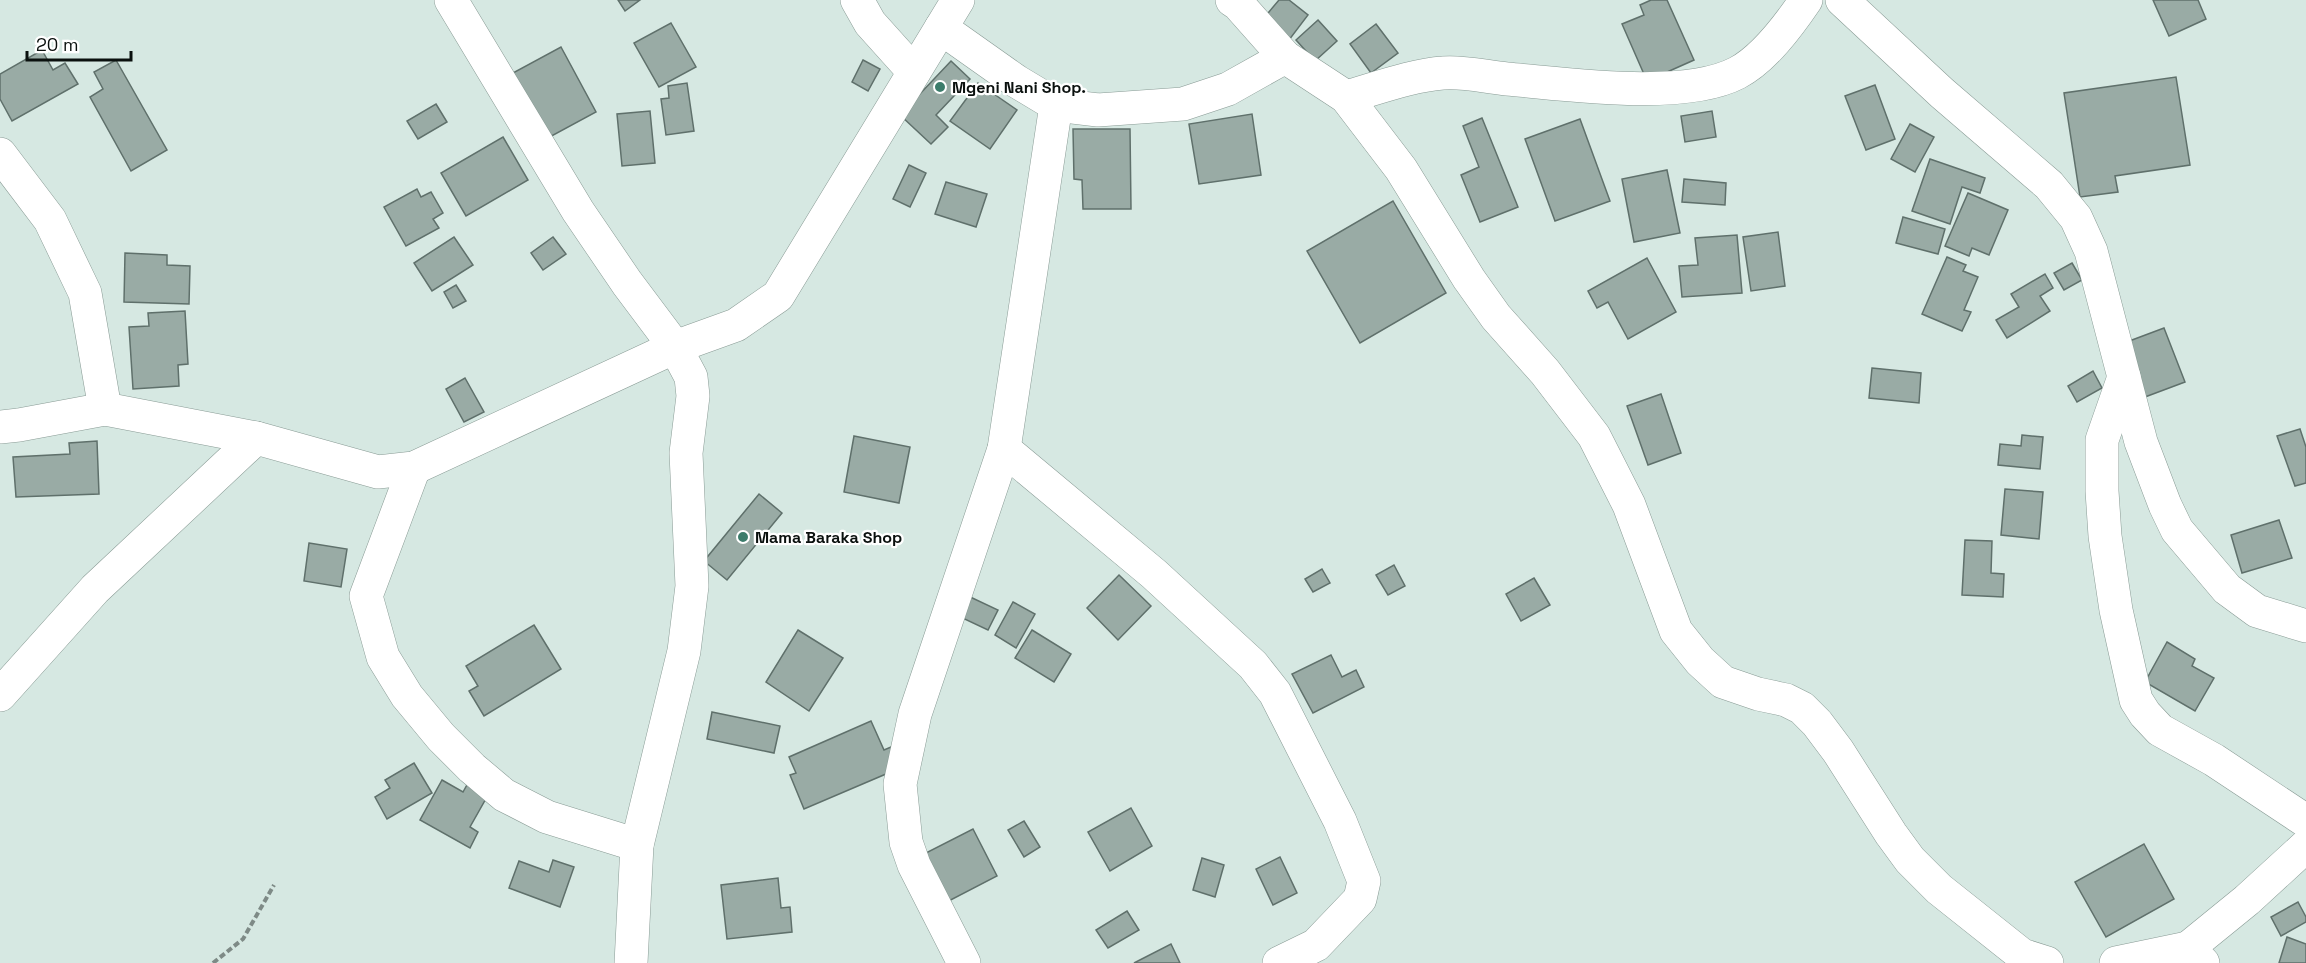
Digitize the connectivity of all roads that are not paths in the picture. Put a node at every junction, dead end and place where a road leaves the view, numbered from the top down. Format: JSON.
{"nodes":[{"id":1,"x":451,"y":0,"type":"edge"},
{"id":2,"x":858,"y":0,"type":"edge"},
{"id":3,"x":958,"y":0,"type":"edge"},
{"id":4,"x":1232,"y":0,"type":"edge"},
{"id":5,"x":1806,"y":0,"type":"edge"},
{"id":6,"x":1842,"y":0,"type":"edge"},
{"id":7,"x":941,"y":28,"type":"junction"},
{"id":8,"x":1285,"y":57,"type":"junction"},
{"id":9,"x":914,"y":72,"type":"junction"},
{"id":10,"x":1346,"y":98,"type":"junction"},
{"id":11,"x":1056,"y":105,"type":"junction"},
{"id":12,"x":0,"y":154,"type":"edge"},
{"id":13,"x":675,"y":347,"type":"junction"},
{"id":14,"x":2124,"y":377,"type":"junction"},
{"id":15,"x":105,"y":409,"type":"junction"},
{"id":16,"x":0,"y":427,"type":"edge"},
{"id":17,"x":256,"y":438,"type":"junction"},
{"id":18,"x":1004,"y":449,"type":"junction"},
{"id":19,"x":414,"y":468,"type":"junction"},
{"id":20,"x":2306,"y":626,"type":"edge"},
{"id":21,"x":0,"y":695,"type":"edge"},
{"id":22,"x":2306,"y":820,"type":"edge"},
{"id":23,"x":637,"y":845,"type":"junction"},
{"id":24,"x":2306,"y":846,"type":"edge"},
{"id":25,"x":1321,"y":954,"type":"edge"},
{"id":26,"x":2195,"y":956,"type":"edge"},
{"id":27,"x":2030,"y":960,"type":"edge"},
{"id":28,"x":631,"y":963,"type":"edge"},
{"id":29,"x":964,"y":963,"type":"edge"},
{"id":30,"x":1279,"y":963,"type":"edge"},
{"id":31,"x":2116,"y":963,"type":"edge"}],
"edges":[{"from":1,"to":13,"type":"street"},
{"from":2,"to":9,"type":"street"},
{"from":3,"to":7,"type":"street"},
{"from":4,"to":8,"type":"street"},
{"from":5,"to":10,"type":"street"},
{"from":6,"to":14,"type":"street"},
{"from":7,"to":9,"type":"street"},
{"from":7,"to":11,"type":"street"},
{"from":8,"to":10,"type":"street"},
{"from":8,"to":11,"type":"street"},
{"from":9,"to":13,"type":"street"},
{"from":10,"to":27,"type":"street"},
{"from":11,"to":18,"type":"street"},
{"from":12,"to":15,"type":"street"},
{"from":13,"to":19,"type":"street"},
{"from":13,"to":23,"type":"street"},
{"from":14,"to":20,"type":"street"},
{"from":14,"to":22,"type":"street"},
{"from":15,"to":16,"type":"street"},
{"from":15,"to":17,"type":"street"},
{"from":17,"to":19,"type":"street"},
{"from":17,"to":21,"type":"street"},
{"from":18,"to":25,"type":"street"},
{"from":18,"to":29,"type":"street"},
{"from":19,"to":23,"type":"street"},
{"from":23,"to":28,"type":"street"},
{"from":24,"to":26,"type":"street"},
{"from":25,"to":30,"type":"street"},
{"from":26,"to":31,"type":"street"}]}
